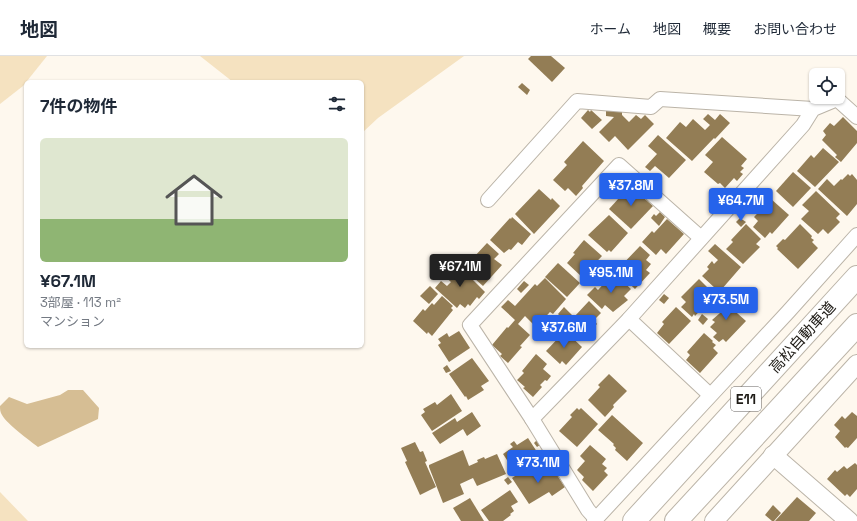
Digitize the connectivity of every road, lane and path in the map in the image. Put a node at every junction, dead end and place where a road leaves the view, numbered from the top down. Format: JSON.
{"nodes":[{"id":1,"x":813,"y":109,"type":"junction"},
{"id":2,"x":857,"y":117,"type":"edge"},
{"id":3,"x":488,"y":200,"type":"dead end"},
{"id":4,"x":857,"y":235,"type":"edge"},
{"id":5,"x":701,"y":238,"type":"junction"},
{"id":6,"x":857,"y":277,"type":"edge"},
{"id":7,"x":629,"y":319,"type":"junction"},
{"id":8,"x":857,"y":325,"type":"edge"},
{"id":9,"x":857,"y":364,"type":"edge"},
{"id":10,"x":710,"y":395,"type":"junction"},
{"id":11,"x":532,"y":419,"type":"junction"},
{"id":12,"x":773,"y":455,"type":"junction"},
{"id":13,"x":857,"y":515,"type":"edge"},
{"id":14,"x":595,"y":520,"type":"edge"},
{"id":15,"x":634,"y":521,"type":"edge"},
{"id":16,"x":676,"y":521,"type":"edge"},
{"id":17,"x":714,"y":521,"type":"edge"},
{"id":18,"x":848,"y":521,"type":"edge"},
{"id":19,"x":852,"y":521,"type":"edge"}],
"edges":[{"from":1,"to":2,"type":"street"},
{"from":1,"to":3,"type":"street"},
{"from":1,"to":5,"type":"street"},
{"from":4,"to":10,"type":"street"},
{"from":5,"to":7,"type":"street"},
{"from":5,"to":11,"type":"street"},
{"from":6,"to":15,"type":"highway","name":"高松自動車道","number":"E11"},
{"from":7,"to":10,"type":"street"},
{"from":7,"to":11,"type":"street"},
{"from":8,"to":16,"type":"highway","number":"E11"},
{"from":9,"to":12,"type":"street"},
{"from":10,"to":14,"type":"street"},
{"from":11,"to":14,"type":"street"},
{"from":12,"to":17,"type":"street"},
{"from":12,"to":18,"type":"street"},
{"from":13,"to":19,"type":"street"}]}
